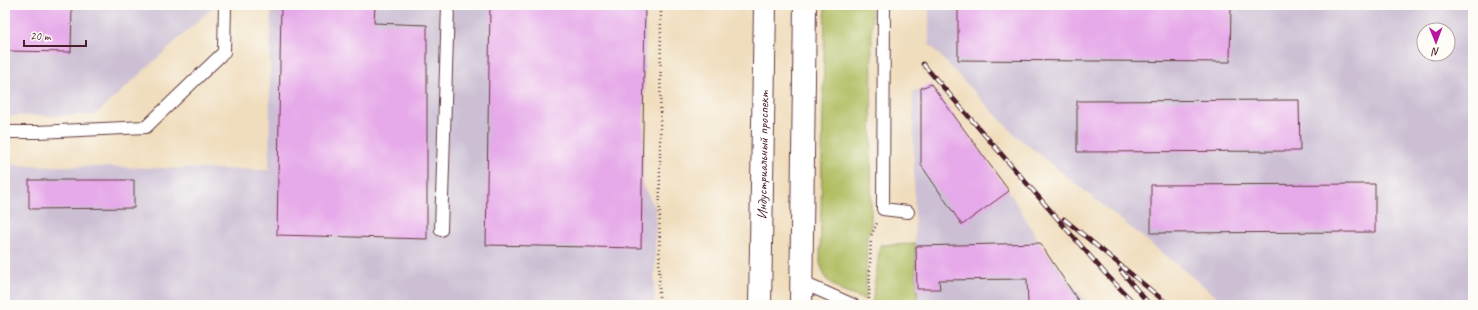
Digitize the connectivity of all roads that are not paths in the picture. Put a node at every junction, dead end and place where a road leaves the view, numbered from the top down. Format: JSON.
{"nodes":[{"id":1,"x":225,"y":5,"type":"edge"},
{"id":2,"x":448,"y":5,"type":"edge"},
{"id":3,"x":765,"y":5,"type":"edge"},
{"id":4,"x":805,"y":5,"type":"edge"},
{"id":5,"x":884,"y":5,"type":"edge"},
{"id":6,"x":5,"y":132,"type":"edge"},
{"id":7,"x":908,"y":212,"type":"dead end"},
{"id":8,"x":441,"y":230,"type":"dead end"},
{"id":9,"x":801,"y":282,"type":"junction"},
{"id":10,"x":760,"y":305,"type":"edge"},
{"id":11,"x":801,"y":305,"type":"edge"},
{"id":12,"x":853,"y":305,"type":"edge"}],
"edges":[{"from":1,"to":6,"type":"lane"},
{"from":2,"to":8,"type":"lane"},
{"from":3,"to":10,"type":"main road","name":"Индустриальный проспект"},
{"from":4,"to":9,"type":"main road"},
{"from":5,"to":7,"type":"lane"},
{"from":9,"to":11,"type":"main road"},
{"from":9,"to":12,"type":"lane"}]}
